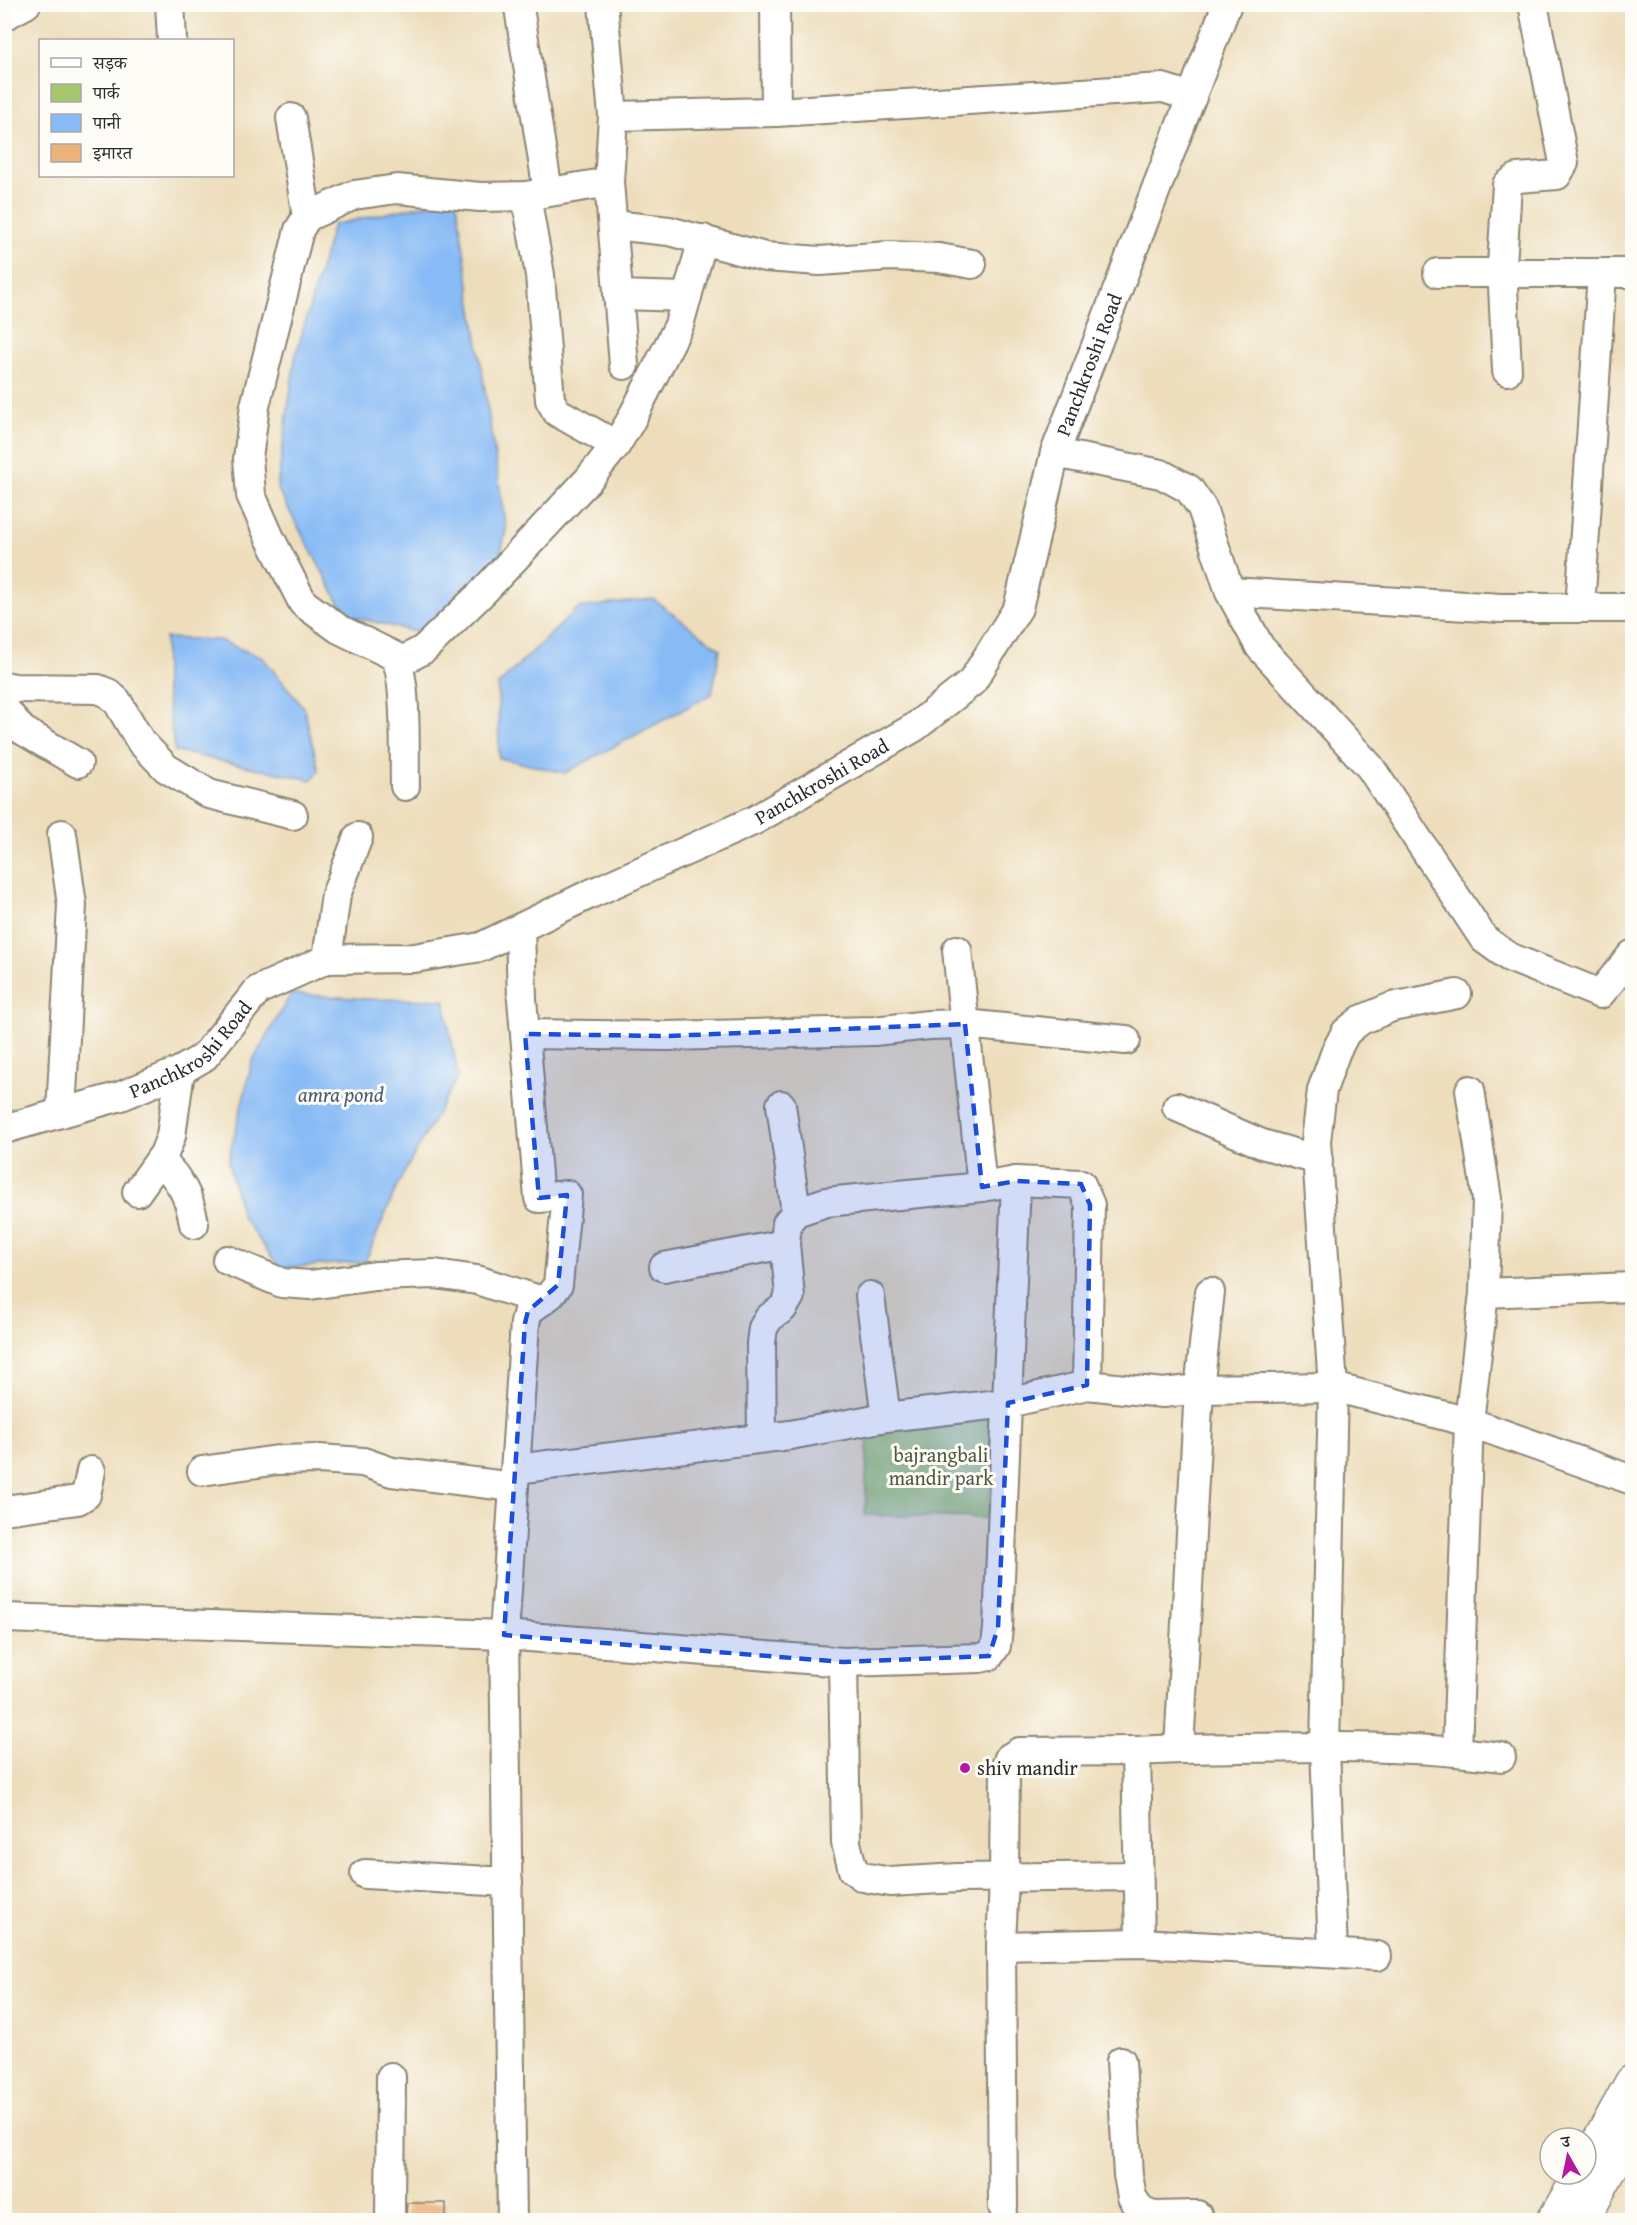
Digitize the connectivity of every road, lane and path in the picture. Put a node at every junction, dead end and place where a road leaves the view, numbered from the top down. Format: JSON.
{"nodes":[{"id":1,"x":26,"y":4,"type":"edge"},
{"id":2,"x":170,"y":4,"type":"edge"},
{"id":3,"x":603,"y":4,"type":"edge"},
{"id":4,"x":775,"y":4,"type":"edge"},
{"id":5,"x":1227,"y":4,"type":"edge"},
{"id":6,"x":1533,"y":4,"type":"edge"},
{"id":7,"x":515,"y":6,"type":"edge"},
{"id":8,"x":4,"y":16,"type":"edge"},
{"id":9,"x":172,"y":39,"type":"edge"},
{"id":10,"x":1192,"y":97,"type":"junction"},
{"id":11,"x":776,"y":112,"type":"junction"},
{"id":12,"x":613,"y":116,"type":"junction"},
{"id":13,"x":291,"y":118,"type":"dead end"},
{"id":14,"x":609,"y":182,"type":"junction"},
{"id":15,"x":537,"y":194,"type":"junction"},
{"id":16,"x":307,"y":217,"type":"junction"},
{"id":17,"x":613,"y":225,"type":"junction"},
{"id":18,"x":703,"y":239,"type":"junction"},
{"id":19,"x":972,"y":264,"type":"dead end"},
{"id":20,"x":1438,"y":273,"type":"dead end"},
{"id":21,"x":1502,"y":273,"type":"junction"},
{"id":22,"x":1602,"y":273,"type":"junction"},
{"id":23,"x":1632,"y":273,"type":"edge"},
{"id":24,"x":618,"y":296,"type":"junction"},
{"id":25,"x":687,"y":297,"type":"junction"},
{"id":26,"x":624,"y":365,"type":"dead end"},
{"id":27,"x":1507,"y":371,"type":"dead end"},
{"id":28,"x":616,"y":445,"type":"junction"},
{"id":29,"x":1055,"y":453,"type":"junction"},
{"id":30,"x":1230,"y":592,"type":"junction"},
{"id":31,"x":1581,"y":608,"type":"junction"},
{"id":32,"x":1632,"y":608,"type":"edge"},
{"id":33,"x":399,"y":663,"type":"junction"},
{"id":34,"x":4,"y":686,"type":"edge"},
{"id":35,"x":4,"y":708,"type":"edge"},
{"id":36,"x":78,"y":763,"type":"dead end"},
{"id":37,"x":405,"y":786,"type":"dead end"},
{"id":38,"x":293,"y":815,"type":"dead end"},
{"id":39,"x":62,"y":834,"type":"dead end"},
{"id":40,"x":358,"y":837,"type":"dead end"},
{"id":41,"x":520,"y":928,"type":"junction"},
{"id":42,"x":957,"y":950,"type":"dead end"},
{"id":43,"x":1632,"y":955,"type":"edge"},
{"id":44,"x":327,"y":959,"type":"junction"},
{"id":45,"x":1457,"y":994,"type":"dead end"},
{"id":46,"x":965,"y":1024,"type":"junction"},
{"id":47,"x":525,"y":1034,"type":"junction"},
{"id":48,"x":1126,"y":1040,"type":"dead end"},
{"id":49,"x":180,"y":1071,"type":"junction"},
{"id":50,"x":1470,"y":1090,"type":"dead end"},
{"id":51,"x":782,"y":1105,"type":"dead end"},
{"id":52,"x":1177,"y":1107,"type":"dead end"},
{"id":53,"x":61,"y":1113,"type":"junction"},
{"id":54,"x":4,"y":1129,"type":"edge"},
{"id":55,"x":160,"y":1160,"type":"junction"},
{"id":56,"x":1318,"y":1160,"type":"junction"},
{"id":57,"x":1016,"y":1181,"type":"junction"},
{"id":58,"x":982,"y":1187,"type":"junction"},
{"id":59,"x":137,"y":1192,"type":"dead end"},
{"id":60,"x":796,"y":1212,"type":"junction"},
{"id":61,"x":194,"y":1224,"type":"dead end"},
{"id":62,"x":785,"y":1244,"type":"junction"},
{"id":63,"x":226,"y":1260,"type":"dead end"},
{"id":64,"x":664,"y":1267,"type":"dead end"},
{"id":65,"x":1632,"y":1287,"type":"edge"},
{"id":66,"x":1210,"y":1292,"type":"dead end"},
{"id":67,"x":1484,"y":1293,"type":"junction"},
{"id":68,"x":870,"y":1296,"type":"dead end"},
{"id":69,"x":542,"y":1301,"type":"junction"},
{"id":70,"x":1087,"y":1385,"type":"junction"},
{"id":71,"x":1333,"y":1387,"type":"junction"},
{"id":72,"x":1199,"y":1389,"type":"junction"},
{"id":73,"x":1008,"y":1403,"type":"junction"},
{"id":74,"x":886,"y":1417,"type":"junction"},
{"id":75,"x":1469,"y":1422,"type":"junction"},
{"id":76,"x":762,"y":1438,"type":"junction"},
{"id":77,"x":91,"y":1471,"type":"dead end"},
{"id":78,"x":202,"y":1471,"type":"dead end"},
{"id":79,"x":515,"y":1478,"type":"junction"},
{"id":80,"x":1632,"y":1480,"type":"edge"},
{"id":81,"x":4,"y":1510,"type":"edge"},
{"id":82,"x":4,"y":1618,"type":"edge"},
{"id":83,"x":504,"y":1635,"type":"junction"},
{"id":84,"x":843,"y":1662,"type":"junction"},
{"id":85,"x":1325,"y":1748,"type":"junction"},
{"id":86,"x":1179,"y":1749,"type":"junction"},
{"id":87,"x":1136,"y":1751,"type":"junction"},
{"id":88,"x":1457,"y":1751,"type":"junction"},
{"id":89,"x":1501,"y":1757,"type":"dead end"},
{"id":90,"x":365,"y":1874,"type":"dead end"},
{"id":91,"x":1138,"y":1876,"type":"junction"},
{"id":92,"x":1004,"y":1878,"type":"junction"},
{"id":93,"x":508,"y":1882,"type":"junction"},
{"id":94,"x":1140,"y":1943,"type":"junction"},
{"id":95,"x":1001,"y":1946,"type":"junction"},
{"id":96,"x":1333,"y":1953,"type":"junction"},
{"id":97,"x":1377,"y":1956,"type":"dead end"},
{"id":98,"x":1120,"y":2061,"type":"dead end"},
{"id":99,"x":391,"y":2078,"type":"dead end"},
{"id":100,"x":1632,"y":2082,"type":"edge"},
{"id":101,"x":1632,"y":2129,"type":"edge"},
{"id":102,"x":1598,"y":2143,"type":"edge"},
{"id":103,"x":1574,"y":2186,"type":"edge"},
{"id":104,"x":1003,"y":2207,"type":"dead end"},
{"id":105,"x":1197,"y":2215,"type":"dead end"},
{"id":106,"x":1153,"y":2218,"type":"edge"},
{"id":107,"x":390,"y":2220,"type":"edge"},
{"id":108,"x":512,"y":2220,"type":"edge"},
{"id":109,"x":1554,"y":2220,"type":"edge"},
{"id":110,"x":1582,"y":2220,"type":"edge"}],
"edges":[{"from":1,"to":8,"type":"street"},
{"from":2,"to":9,"type":"street"},
{"from":3,"to":12,"type":"street"},
{"from":4,"to":11,"type":"street"},
{"from":5,"to":10,"type":"street","name":"Panchkroshi Road"},
{"from":6,"to":21,"type":"street"},
{"from":7,"to":15,"type":"street"},
{"from":10,"to":11,"type":"street"},
{"from":10,"to":29,"type":"street","name":"Panchkroshi Road"},
{"from":11,"to":12,"type":"street"},
{"from":12,"to":14,"type":"street"},
{"from":13,"to":16,"type":"street"},
{"from":14,"to":15,"type":"street"},
{"from":14,"to":17,"type":"street"},
{"from":15,"to":16,"type":"street"},
{"from":15,"to":28,"type":"street"},
{"from":16,"to":33,"type":"street"},
{"from":17,"to":18,"type":"street"},
{"from":17,"to":24,"type":"street"},
{"from":18,"to":19,"type":"street"},
{"from":18,"to":25,"type":"street"},
{"from":20,"to":21,"type":"street"},
{"from":21,"to":22,"type":"street"},
{"from":21,"to":27,"type":"street"},
{"from":22,"to":23,"type":"street"},
{"from":22,"to":31,"type":"street"},
{"from":24,"to":25,"type":"street"},
{"from":24,"to":26,"type":"street"},
{"from":25,"to":28,"type":"street"},
{"from":28,"to":33,"type":"street"},
{"from":29,"to":30,"type":"street"},
{"from":29,"to":41,"type":"street","name":"Panchkroshi Road"},
{"from":30,"to":31,"type":"street"},
{"from":30,"to":43,"type":"street"},
{"from":31,"to":32,"type":"street"},
{"from":33,"to":37,"type":"street"},
{"from":34,"to":38,"type":"street"},
{"from":35,"to":36,"type":"street"},
{"from":39,"to":53,"type":"street"},
{"from":40,"to":44,"type":"street"},
{"from":41,"to":44,"type":"street","name":"Panchkroshi Road"},
{"from":41,"to":47,"type":"street"},
{"from":42,"to":46,"type":"street"},
{"from":44,"to":49,"type":"street","name":"Panchkroshi Road"},
{"from":45,"to":56,"type":"street"},
{"from":46,"to":47,"type":"street"},
{"from":46,"to":48,"type":"street"},
{"from":46,"to":58,"type":"street"},
{"from":47,"to":69,"type":"street"},
{"from":49,"to":53,"type":"street","name":"Panchkroshi Road"},
{"from":49,"to":55,"type":"street"},
{"from":50,"to":67,"type":"street"},
{"from":51,"to":60,"type":"street"},
{"from":52,"to":56,"type":"street"},
{"from":53,"to":54,"type":"street","name":"Panchkroshi Road"},
{"from":55,"to":59,"type":"street"},
{"from":55,"to":61,"type":"street"},
{"from":56,"to":71,"type":"street"},
{"from":57,"to":58,"type":"street"},
{"from":57,"to":70,"type":"street"},
{"from":57,"to":73,"type":"street"},
{"from":58,"to":60,"type":"street"},
{"from":60,"to":62,"type":"street"},
{"from":62,"to":64,"type":"street"},
{"from":62,"to":76,"type":"street"},
{"from":63,"to":69,"type":"street"},
{"from":65,"to":67,"type":"street"},
{"from":66,"to":72,"type":"street"},
{"from":67,"to":75,"type":"street"},
{"from":68,"to":74,"type":"street"},
{"from":69,"to":79,"type":"street"},
{"from":70,"to":72,"type":"street"},
{"from":70,"to":73,"type":"street"},
{"from":71,"to":72,"type":"street"},
{"from":71,"to":75,"type":"street"},
{"from":71,"to":85,"type":"street"},
{"from":72,"to":86,"type":"street"},
{"from":73,"to":74,"type":"street"},
{"from":73,"to":84,"type":"street"},
{"from":74,"to":76,"type":"street"},
{"from":75,"to":80,"type":"street"},
{"from":75,"to":88,"type":"street"},
{"from":76,"to":79,"type":"street"},
{"from":77,"to":81,"type":"street"},
{"from":78,"to":79,"type":"street"},
{"from":79,"to":83,"type":"street"},
{"from":82,"to":83,"type":"street"},
{"from":83,"to":84,"type":"street"},
{"from":83,"to":93,"type":"street"},
{"from":84,"to":92,"type":"street"},
{"from":85,"to":86,"type":"street"},
{"from":85,"to":88,"type":"street"},
{"from":85,"to":96,"type":"street"},
{"from":86,"to":87,"type":"street"},
{"from":87,"to":91,"type":"street"},
{"from":87,"to":92,"type":"street"},
{"from":88,"to":89,"type":"street"},
{"from":90,"to":93,"type":"street"},
{"from":91,"to":92,"type":"street"},
{"from":91,"to":94,"type":"street"},
{"from":92,"to":95,"type":"street"},
{"from":93,"to":108,"type":"street"},
{"from":94,"to":95,"type":"street"},
{"from":94,"to":96,"type":"street"},
{"from":95,"to":104,"type":"street"},
{"from":96,"to":97,"type":"street"},
{"from":98,"to":106,"type":"street"},
{"from":99,"to":107,"type":"street"},
{"from":100,"to":102,"type":"main road"},
{"from":101,"to":110,"type":"main road"},
{"from":103,"to":109,"type":"main road"},
{"from":105,"to":106,"type":"street"}]}
